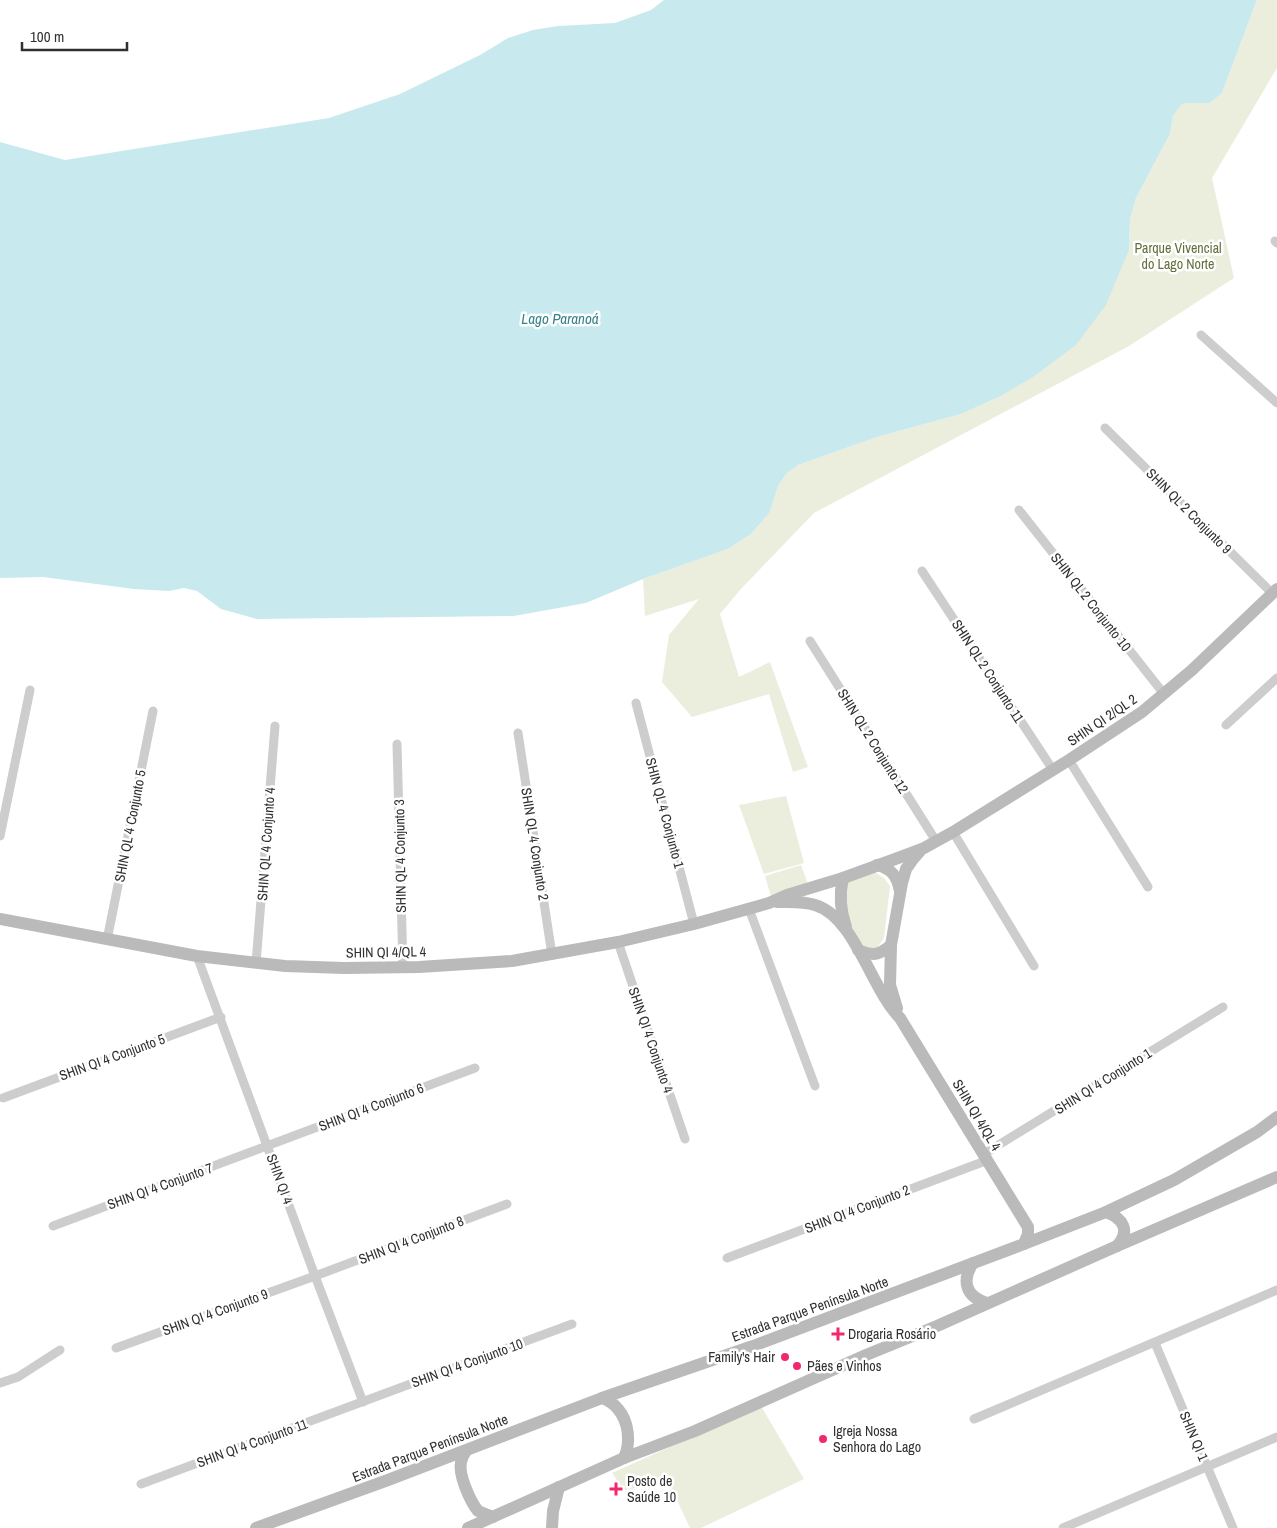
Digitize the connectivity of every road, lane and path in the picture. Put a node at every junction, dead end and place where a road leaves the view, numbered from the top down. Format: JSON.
{"nodes":[{"id":1,"x":1201,"y":335,"type":"dead end"},
{"id":2,"x":1277,"y":403,"type":"edge"},
{"id":3,"x":1105,"y":428,"type":"dead end"},
{"id":4,"x":1019,"y":510,"type":"dead end"},
{"id":5,"x":922,"y":571,"type":"dead end"},
{"id":6,"x":1275,"y":591,"type":"edge"},
{"id":7,"x":810,"y":641,"type":"dead end"},
{"id":8,"x":1277,"y":678,"type":"edge"},
{"id":9,"x":30,"y":690,"type":"dead end"},
{"id":10,"x":1164,"y":694,"type":"junction"},
{"id":11,"x":636,"y":703,"type":"dead end"},
{"id":12,"x":153,"y":711,"type":"dead end"},
{"id":13,"x":1226,"y":725,"type":"dead end"},
{"id":14,"x":275,"y":726,"type":"dead end"},
{"id":15,"x":518,"y":733,"type":"dead end"},
{"id":16,"x":397,"y":744,"type":"dead end"},
{"id":17,"x":1069,"y":760,"type":"junction"},
{"id":18,"x":1053,"y":770,"type":"junction"},
{"id":19,"x":953,"y":832,"type":"junction"},
{"id":20,"x":0,"y":836,"type":"edge"},
{"id":21,"x":930,"y":844,"type":"junction"},
{"id":22,"x":877,"y":865,"type":"junction"},
{"id":23,"x":843,"y":878,"type":"junction"},
{"id":24,"x":1148,"y":887,"type":"dead end"},
{"id":25,"x":900,"y":893,"type":"junction"},
{"id":26,"x":769,"y":903,"type":"junction"},
{"id":27,"x":749,"y":909,"type":"junction"},
{"id":28,"x":0,"y":919,"type":"edge"},
{"id":29,"x":694,"y":924,"type":"junction"},
{"id":30,"x":848,"y":932,"type":"junction"},
{"id":31,"x":107,"y":940,"type":"junction"},
{"id":32,"x":618,"y":942,"type":"junction"},
{"id":33,"x":891,"y":945,"type":"junction"},
{"id":34,"x":858,"y":950,"type":"junction"},
{"id":35,"x":552,"y":955,"type":"junction"},
{"id":36,"x":197,"y":956,"type":"junction"},
{"id":37,"x":256,"y":963,"type":"junction"},
{"id":38,"x":1034,"y":966,"type":"dead end"},
{"id":39,"x":403,"y":968,"type":"junction"},
{"id":40,"x":1223,"y":1007,"type":"dead end"},
{"id":41,"x":221,"y":1017,"type":"junction"},
{"id":42,"x":900,"y":1018,"type":"junction"},
{"id":43,"x":475,"y":1068,"type":"dead end"},
{"id":44,"x":816,"y":1086,"type":"dead end"},
{"id":45,"x":3,"y":1098,"type":"dead end"},
{"id":46,"x":1277,"y":1117,"type":"edge"},
{"id":47,"x":685,"y":1138,"type":"dead end"},
{"id":48,"x":268,"y":1146,"type":"junction"},
{"id":49,"x":986,"y":1157,"type":"junction"},
{"id":50,"x":1277,"y":1177,"type":"edge"},
{"id":51,"x":507,"y":1204,"type":"dead end"},
{"id":52,"x":1106,"y":1212,"type":"junction"},
{"id":53,"x":53,"y":1226,"type":"dead end"},
{"id":54,"x":1028,"y":1227,"type":"junction"},
{"id":55,"x":1046,"y":1235,"type":"junction"},
{"id":56,"x":1024,"y":1244,"type":"junction"},
{"id":57,"x":1117,"y":1246,"type":"junction"},
{"id":58,"x":727,"y":1258,"type":"dead end"},
{"id":59,"x":973,"y":1263,"type":"junction"},
{"id":60,"x":315,"y":1276,"type":"junction"},
{"id":61,"x":1277,"y":1290,"type":"edge"},
{"id":62,"x":987,"y":1304,"type":"junction"},
{"id":63,"x":572,"y":1324,"type":"dead end"},
{"id":64,"x":1155,"y":1343,"type":"junction"},
{"id":65,"x":116,"y":1348,"type":"dead end"},
{"id":66,"x":60,"y":1350,"type":"dead end"},
{"id":67,"x":0,"y":1383,"type":"edge"},
{"id":68,"x":602,"y":1398,"type":"junction"},
{"id":69,"x":363,"y":1402,"type":"junction"},
{"id":70,"x":974,"y":1419,"type":"dead end"},
{"id":71,"x":1277,"y":1438,"type":"edge"},
{"id":72,"x":466,"y":1451,"type":"junction"},
{"id":73,"x":624,"y":1458,"type":"junction"},
{"id":74,"x":1207,"y":1467,"type":"junction"},
{"id":75,"x":140,"y":1484,"type":"dead end"},
{"id":76,"x":559,"y":1487,"type":"junction"},
{"id":77,"x":542,"y":1495,"type":"junction"},
{"id":78,"x":553,"y":1511,"type":"junction"},
{"id":79,"x":493,"y":1516,"type":"junction"},
{"id":80,"x":256,"y":1528,"type":"edge"},
{"id":81,"x":468,"y":1528,"type":"edge"},
{"id":82,"x":552,"y":1528,"type":"edge"},
{"id":83,"x":1064,"y":1528,"type":"edge"},
{"id":84,"x":1233,"y":1528,"type":"edge"}],
"edges":[{"from":1,"to":2,"type":"street"},
{"from":3,"to":6,"type":"street","name":"SHIN QL 2 Conjunto 9"},
{"from":4,"to":10,"type":"street","name":"SHIN QL 2 Conjunto 10"},
{"from":5,"to":18,"type":"street","name":"SHIN QL 2 Conjunto 11"},
{"from":6,"to":10,"type":"main road","name":"SHIN QI 2/QL 2"},
{"from":7,"to":21,"type":"street","name":"SHIN QL 2 Conjunto 12"},
{"from":8,"to":13,"type":"street"},
{"from":9,"to":20,"type":"street"},
{"from":10,"to":17,"type":"main road","name":"SHIN QI 2/QL 2"},
{"from":11,"to":29,"type":"street","name":"SHIN QL 4 Conjunto 1"},
{"from":12,"to":31,"type":"street","name":"SHIN QL 4 Conjunto 5"},
{"from":14,"to":37,"type":"street","name":"SHIN QL 4 Conjunto 4"},
{"from":15,"to":35,"type":"street","name":"SHIN QL 4 Conjunto 2"},
{"from":16,"to":39,"type":"street","name":"SHIN QL 4 Conjunto 3"},
{"from":17,"to":18,"type":"main road","name":"SHIN QI 2/QL 2"},
{"from":17,"to":24,"type":"street"},
{"from":18,"to":19,"type":"main road","name":"SHIN QI 2/QL 2"},
{"from":19,"to":21,"type":"main road","name":"SHIN QI 2/QL 2"},
{"from":19,"to":38,"type":"street"},
{"from":21,"to":22,"type":"main road","name":"SHIN QI 2/QL 2"},
{"from":21,"to":25,"type":"main road","name":"SHIN QI 2/QL 2"},
{"from":22,"to":23,"type":"main road","name":"SHIN QI 4/QL 4"},
{"from":22,"to":25,"type":"main road"},
{"from":23,"to":26,"type":"main road","name":"SHIN QI 4/QL 4"},
{"from":23,"to":30,"type":"main road"},
{"from":25,"to":33,"type":"main road","name":"SHIN QI 4/QL 4"},
{"from":26,"to":27,"type":"main road","name":"SHIN QI 4/QL 4"},
{"from":26,"to":30,"type":"main road","name":"SHIN QI 4/QL 4"},
{"from":27,"to":29,"type":"main road","name":"SHIN QI 4/QL 4"},
{"from":27,"to":44,"type":"street"},
{"from":28,"to":31,"type":"main road","name":"SHIN QI 4/QL 4"},
{"from":29,"to":32,"type":"main road","name":"SHIN QI 4/QL 4"},
{"from":30,"to":34,"type":"main road","name":"SHIN QI 4/QL 4"},
{"from":31,"to":36,"type":"main road","name":"SHIN QI 4/QL 4"},
{"from":32,"to":35,"type":"main road","name":"SHIN QI 4/QL 4"},
{"from":32,"to":47,"type":"street","name":"SHIN QI 4 Conjunto 4"},
{"from":33,"to":34,"type":"main road"},
{"from":33,"to":42,"type":"main road","name":"SHIN QI 4/QL 4"},
{"from":34,"to":42,"type":"main road","name":"SHIN QI 4/QL 4"},
{"from":35,"to":39,"type":"main road","name":"SHIN QI 4/QL 4"},
{"from":36,"to":37,"type":"main road","name":"SHIN QI 4/QL 4"},
{"from":36,"to":41,"type":"street","name":"SHIN QI 4"},
{"from":37,"to":39,"type":"main road","name":"SHIN QI 4/QL 4"},
{"from":40,"to":49,"type":"street","name":"SHIN QI 4 Conjunto 1"},
{"from":41,"to":45,"type":"street","name":"SHIN QI 4 Conjunto 5"},
{"from":41,"to":48,"type":"street","name":"SHIN QI 4"},
{"from":42,"to":49,"type":"main road","name":"SHIN QI 4/QL 4"},
{"from":43,"to":48,"type":"street","name":"SHIN QI 4 Conjunto 6"},
{"from":46,"to":52,"type":"main road","name":"Estrada Parque Península Norte"},
{"from":48,"to":53,"type":"street","name":"SHIN QI 4 Conjunto 7"},
{"from":48,"to":60,"type":"street","name":"SHIN QI 4"},
{"from":49,"to":54,"type":"main road","name":"SHIN QI 4/QL 4"},
{"from":49,"to":58,"type":"street","name":"SHIN QI 4 Conjunto 2"},
{"from":50,"to":57,"type":"main road"},
{"from":51,"to":60,"type":"street","name":"SHIN QI 4 Conjunto 8"},
{"from":52,"to":55,"type":"main road","name":"Estrada Parque Península Norte"},
{"from":52,"to":57,"type":"main road"},
{"from":54,"to":55,"type":"main road"},
{"from":54,"to":56,"type":"main road"},
{"from":55,"to":56,"type":"main road","name":"Estrada Parque Península Norte"},
{"from":56,"to":59,"type":"main road","name":"Estrada Parque Península Norte"},
{"from":57,"to":62,"type":"main road"},
{"from":59,"to":62,"type":"main road"},
{"from":59,"to":68,"type":"main road","name":"Estrada Parque Península Norte"},
{"from":60,"to":65,"type":"street","name":"SHIN QI 4 Conjunto 9"},
{"from":60,"to":69,"type":"street","name":"SHIN QI 4"},
{"from":61,"to":64,"type":"street"},
{"from":62,"to":73,"type":"main road"},
{"from":63,"to":69,"type":"street","name":"SHIN QI 4 Conjunto 10"},
{"from":64,"to":70,"type":"street"},
{"from":64,"to":74,"type":"street","name":"SHIN QI 1"},
{"from":66,"to":67,"type":"street"},
{"from":68,"to":72,"type":"main road","name":"Estrada Parque Península Norte"},
{"from":68,"to":73,"type":"main road"},
{"from":69,"to":75,"type":"street","name":"SHIN QI 4 Conjunto 11"},
{"from":71,"to":74,"type":"street"},
{"from":72,"to":79,"type":"main road"},
{"from":72,"to":80,"type":"main road","name":"Estrada Parque Península Norte"},
{"from":73,"to":76,"type":"main road"},
{"from":74,"to":83,"type":"street"},
{"from":74,"to":84,"type":"street","name":"SHIN QI 1"},
{"from":76,"to":77,"type":"main road"},
{"from":76,"to":78,"type":"main road"},
{"from":77,"to":78,"type":"main road"},
{"from":77,"to":79,"type":"main road"},
{"from":78,"to":82,"type":"main road"},
{"from":79,"to":81,"type":"main road"}]}
